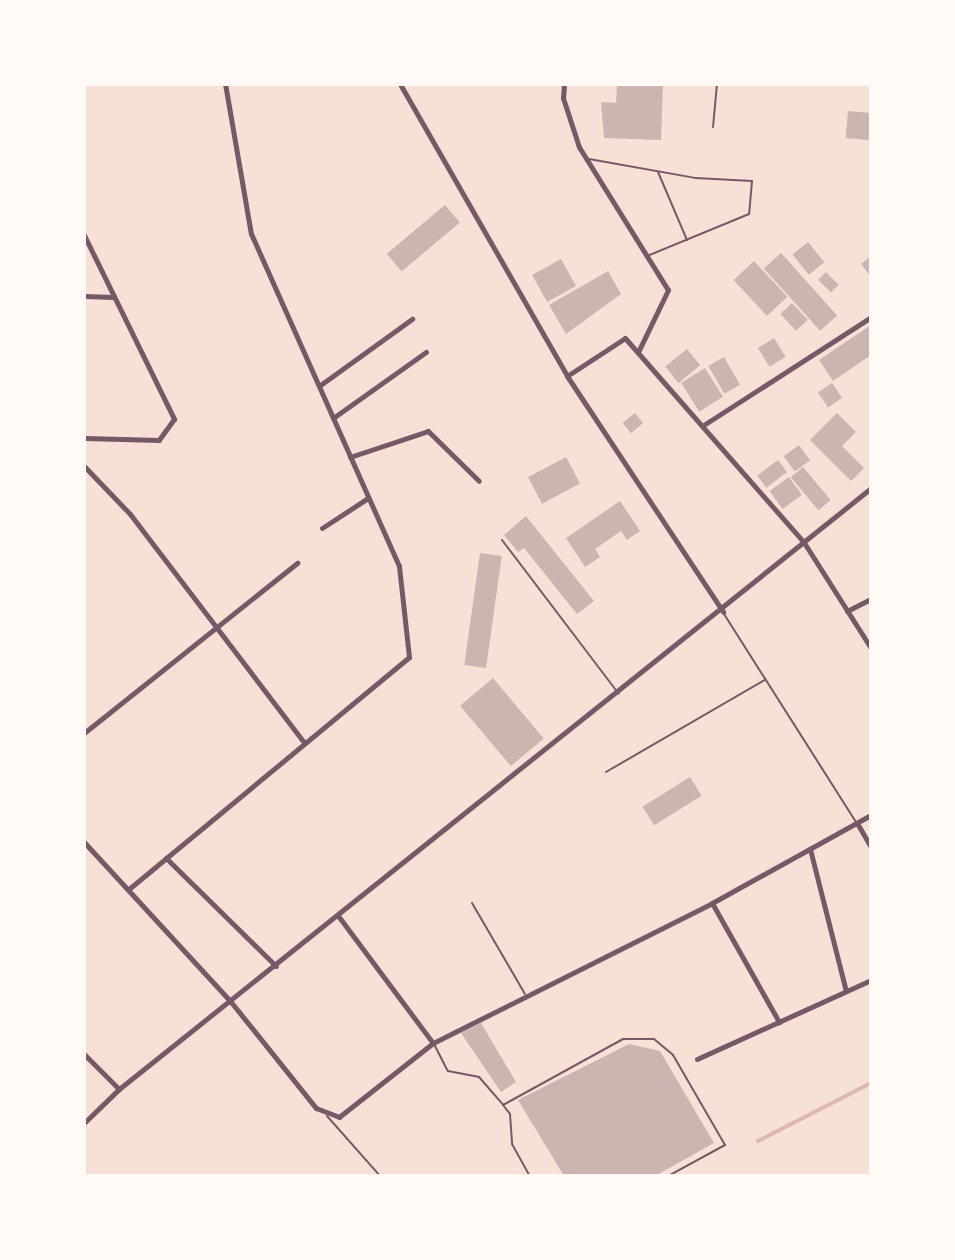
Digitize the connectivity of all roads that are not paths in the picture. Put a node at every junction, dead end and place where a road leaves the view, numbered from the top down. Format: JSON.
{"nodes":[{"id":1,"x":225,"y":84,"type":"edge"},
{"id":2,"x":400,"y":84,"type":"edge"},
{"id":3,"x":564,"y":84,"type":"edge"},
{"id":4,"x":717,"y":84,"type":"edge"},
{"id":5,"x":713,"y":127,"type":"dead end"},
{"id":6,"x":586,"y":158,"type":"junction"},
{"id":7,"x":658,"y":172,"type":"junction"},
{"id":8,"x":84,"y":235,"type":"edge"},
{"id":9,"x":687,"y":240,"type":"junction"},
{"id":10,"x":647,"y":256,"type":"junction"},
{"id":11,"x":84,"y":296,"type":"edge"},
{"id":12,"x":113,"y":297,"type":"junction"},
{"id":13,"x":871,"y":317,"type":"edge"},
{"id":14,"x":412,"y":319,"type":"dead end"},
{"id":15,"x":426,"y":352,"type":"dead end"},
{"id":16,"x":638,"y":352,"type":"junction"},
{"id":17,"x":567,"y":376,"type":"junction"},
{"id":18,"x":319,"y":386,"type":"junction"},
{"id":19,"x":333,"y":418,"type":"junction"},
{"id":20,"x":702,"y":426,"type":"junction"},
{"id":21,"x":84,"y":438,"type":"edge"},
{"id":22,"x":350,"y":457,"type":"junction"},
{"id":23,"x":84,"y":466,"type":"edge"},
{"id":24,"x":479,"y":481,"type":"dead end"},
{"id":25,"x":871,"y":488,"type":"edge"},
{"id":26,"x":368,"y":498,"type":"junction"},
{"id":27,"x":322,"y":528,"type":"dead end"},
{"id":28,"x":502,"y":540,"type":"dead end"},
{"id":29,"x":803,"y":542,"type":"junction"},
{"id":30,"x":297,"y":563,"type":"dead end"},
{"id":31,"x":871,"y":599,"type":"edge"},
{"id":32,"x":847,"y":611,"type":"junction"},
{"id":33,"x":723,"y":612,"type":"junction"},
{"id":34,"x":214,"y":627,"type":"junction"},
{"id":35,"x":871,"y":647,"type":"edge"},
{"id":36,"x":765,"y":680,"type":"junction"},
{"id":37,"x":619,"y":694,"type":"junction"},
{"id":38,"x":84,"y":733,"type":"edge"},
{"id":39,"x":303,"y":741,"type":"junction"},
{"id":40,"x":606,"y":772,"type":"dead end"},
{"id":41,"x":871,"y":816,"type":"edge"},
{"id":42,"x":857,"y":823,"type":"junction"},
{"id":43,"x":84,"y":842,"type":"edge"},
{"id":44,"x":871,"y":847,"type":"edge"},
{"id":45,"x":810,"y":849,"type":"junction"},
{"id":46,"x":166,"y":858,"type":"junction"},
{"id":47,"x":130,"y":888,"type":"junction"},
{"id":48,"x":472,"y":903,"type":"dead end"},
{"id":49,"x":712,"y":903,"type":"junction"},
{"id":50,"x":339,"y":917,"type":"junction"},
{"id":51,"x":276,"y":966,"type":"junction"},
{"id":52,"x":871,"y":980,"type":"edge"},
{"id":53,"x":846,"y":991,"type":"junction"},
{"id":54,"x":527,"y":997,"type":"junction"},
{"id":55,"x":231,"y":1002,"type":"junction"},
{"id":56,"x":779,"y":1022,"type":"junction"},
{"id":57,"x":434,"y":1043,"type":"junction"},
{"id":58,"x":84,"y":1054,"type":"edge"},
{"id":59,"x":697,"y":1059,"type":"dead end"},
{"id":60,"x":119,"y":1089,"type":"junction"},
{"id":61,"x":503,"y":1105,"type":"junction"},
{"id":62,"x":327,"y":1116,"type":"junction"},
{"id":63,"x":84,"y":1123,"type":"edge"},
{"id":64,"x":380,"y":1176,"type":"edge"},
{"id":65,"x":530,"y":1176,"type":"edge"},
{"id":66,"x":668,"y":1176,"type":"edge"}],
"edges":[{"from":1,"to":18,"type":"street"},
{"from":2,"to":17,"type":"street"},
{"from":3,"to":6,"type":"street"},
{"from":4,"to":5,"type":"lane"},
{"from":6,"to":7,"type":"lane"},
{"from":6,"to":10,"type":"street"},
{"from":7,"to":9,"type":"lane"},
{"from":7,"to":9,"type":"lane"},
{"from":8,"to":12,"type":"street"},
{"from":9,"to":10,"type":"lane"},
{"from":10,"to":16,"type":"street"},
{"from":11,"to":12,"type":"street"},
{"from":12,"to":21,"type":"street"},
{"from":13,"to":20,"type":"street"},
{"from":14,"to":18,"type":"street"},
{"from":15,"to":19,"type":"street"},
{"from":16,"to":17,"type":"street"},
{"from":16,"to":20,"type":"street"},
{"from":17,"to":33,"type":"street"},
{"from":18,"to":19,"type":"street"},
{"from":19,"to":22,"type":"street"},
{"from":20,"to":29,"type":"street"},
{"from":22,"to":24,"type":"street"},
{"from":22,"to":26,"type":"street"},
{"from":23,"to":34,"type":"street"},
{"from":25,"to":29,"type":"street"},
{"from":26,"to":27,"type":"street"},
{"from":26,"to":39,"type":"street"},
{"from":28,"to":37,"type":"lane"},
{"from":29,"to":32,"type":"street"},
{"from":29,"to":33,"type":"street"},
{"from":30,"to":34,"type":"street"},
{"from":31,"to":32,"type":"street"},
{"from":32,"to":35,"type":"street"},
{"from":33,"to":36,"type":"lane"},
{"from":33,"to":37,"type":"street"},
{"from":34,"to":38,"type":"street"},
{"from":34,"to":39,"type":"street"},
{"from":36,"to":40,"type":"lane"},
{"from":36,"to":42,"type":"lane"},
{"from":37,"to":50,"type":"street"},
{"from":39,"to":46,"type":"street"},
{"from":41,"to":42,"type":"street"},
{"from":42,"to":44,"type":"street"},
{"from":42,"to":45,"type":"street"},
{"from":43,"to":47,"type":"street"},
{"from":45,"to":49,"type":"street"},
{"from":45,"to":53,"type":"street"},
{"from":46,"to":47,"type":"street"},
{"from":46,"to":51,"type":"street"},
{"from":47,"to":55,"type":"street"},
{"from":48,"to":54,"type":"lane"},
{"from":49,"to":54,"type":"street"},
{"from":49,"to":56,"type":"street"},
{"from":50,"to":51,"type":"street"},
{"from":50,"to":57,"type":"street"},
{"from":51,"to":55,"type":"street"},
{"from":52,"to":53,"type":"street"},
{"from":53,"to":56,"type":"street"},
{"from":54,"to":57,"type":"street"},
{"from":55,"to":60,"type":"street"},
{"from":55,"to":62,"type":"street"},
{"from":56,"to":59,"type":"street"},
{"from":57,"to":61,"type":"lane"},
{"from":57,"to":62,"type":"street"},
{"from":58,"to":60,"type":"street"},
{"from":60,"to":63,"type":"street"},
{"from":61,"to":65,"type":"lane"},
{"from":61,"to":66,"type":"lane"},
{"from":62,"to":64,"type":"lane"}]}
